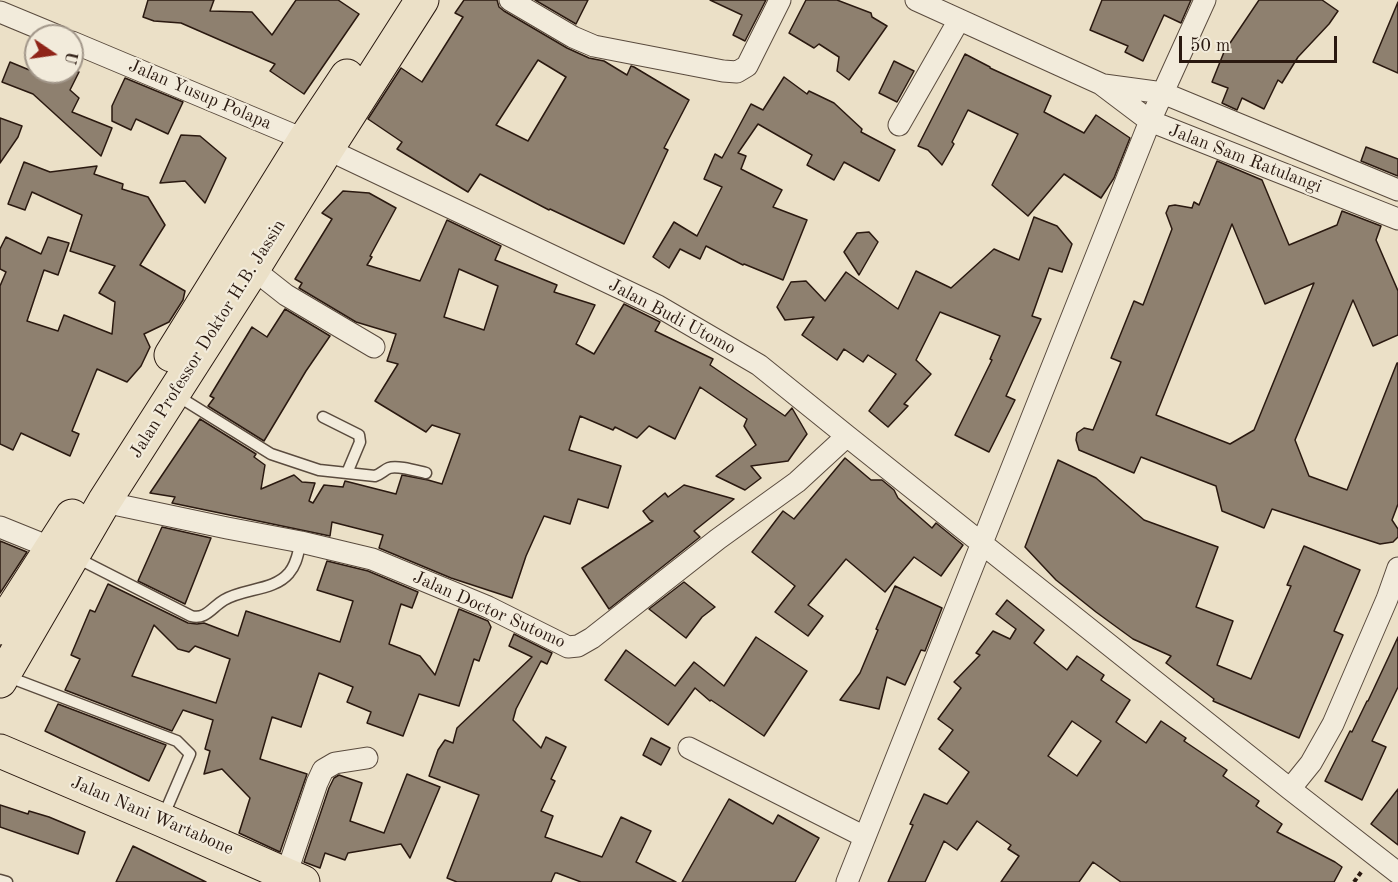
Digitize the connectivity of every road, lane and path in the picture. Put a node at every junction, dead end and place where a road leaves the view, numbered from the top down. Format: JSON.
{"nodes":[{"id":1,"x":397,"y":0,"type":"edge"},
{"id":2,"x":422,"y":0,"type":"edge"},
{"id":3,"x":510,"y":0,"type":"edge"},
{"id":4,"x":780,"y":0,"type":"edge"},
{"id":5,"x":916,"y":0,"type":"edge"},
{"id":6,"x":1205,"y":0,"type":"edge"},
{"id":7,"x":0,"y":12,"type":"edge"},
{"id":8,"x":959,"y":20,"type":"junction"},
{"id":9,"x":29,"y":24,"type":"edge"},
{"id":10,"x":84,"y":47,"type":"edge"},
{"id":11,"x":1101,"y":84,"type":"junction"},
{"id":12,"x":1163,"y":93,"type":"junction"},
{"id":13,"x":1150,"y":121,"type":"junction"},
{"id":14,"x":899,"y":125,"type":"dead end"},
{"id":15,"x":316,"y":144,"type":"junction"},
{"id":16,"x":1398,"y":190,"type":"edge"},
{"id":17,"x":1398,"y":219,"type":"edge"},
{"id":18,"x":253,"y":269,"type":"junction"},
{"id":19,"x":374,"y":347,"type":"dead end"},
{"id":20,"x":165,"y":392,"type":"junction"},
{"id":21,"x":323,"y":417,"type":"dead end"},
{"id":22,"x":846,"y":436,"type":"junction"},
{"id":23,"x":347,"y":473,"type":"junction"},
{"id":24,"x":426,"y":473,"type":"dead end"},
{"id":25,"x":104,"y":502,"type":"junction"},
{"id":26,"x":0,"y":527,"type":"edge"},
{"id":27,"x":302,"y":542,"type":"junction"},
{"id":28,"x":982,"y":543,"type":"junction"},
{"id":29,"x":63,"y":552,"type":"junction"},
{"id":30,"x":1398,"y":568,"type":"edge"},
{"id":31,"x":0,"y":628,"type":"edge"},
{"id":32,"x":2,"y":678,"type":"edge"},
{"id":33,"x":689,"y":748,"type":"dead end"},
{"id":34,"x":0,"y":752,"type":"edge"},
{"id":35,"x":367,"y":758,"type":"dead end"},
{"id":36,"x":1290,"y":789,"type":"junction"},
{"id":37,"x":162,"y":820,"type":"junction"},
{"id":38,"x":865,"y":837,"type":"junction"},
{"id":39,"x":1398,"y":873,"type":"edge"},
{"id":40,"x":294,"y":878,"type":"edge"},
{"id":41,"x":0,"y":880,"type":"edge"},
{"id":42,"x":7,"y":882,"type":"edge"},
{"id":43,"x":847,"y":882,"type":"edge"}],
"edges":[{"from":1,"to":15,"type":"main road","name":"Jalan Professor Doktor H.B. Jassin"},
{"from":2,"to":15,"type":"main road","name":"Jalan Professor Doktor H.B. Jassin"},
{"from":3,"to":4,"type":"street"},
{"from":5,"to":8,"type":"street","name":"Jalan Sam Ratulangi"},
{"from":6,"to":12,"type":"street"},
{"from":7,"to":9,"type":"street"},
{"from":8,"to":11,"type":"street","name":"Jalan Sam Ratulangi"},
{"from":8,"to":14,"type":"street"},
{"from":10,"to":15,"type":"street","name":"Jalan Yusup Polapa"},
{"from":11,"to":12,"type":"street","name":"Jalan Sam Ratulangi"},
{"from":11,"to":13,"type":"street","name":"Jalan Sam Ratulangi"},
{"from":12,"to":13,"type":"street"},
{"from":12,"to":16,"type":"street","name":"Jalan Sam Ratulangi"},
{"from":13,"to":17,"type":"street","name":"Jalan Sam Ratulangi"},
{"from":13,"to":28,"type":"street"},
{"from":15,"to":18,"type":"main road","name":"Jalan Professor Doktor H.B. Jassin"},
{"from":15,"to":20,"type":"main road","name":"Jalan Professor Doktor H.B. Jassin"},
{"from":15,"to":22,"type":"street","name":"Jalan Budi Utomo"},
{"from":18,"to":19,"type":"street"},
{"from":18,"to":20,"type":"main road","name":"Jalan Professor Doktor H.B. Jassin"},
{"from":20,"to":23,"type":"lane"},
{"from":20,"to":25,"type":"main road","name":"Jalan Professor Doktor H.B. Jassin"},
{"from":20,"to":29,"type":"main road","name":"Jalan Professor Doktor H.B. Jassin"},
{"from":21,"to":23,"type":"lane"},
{"from":22,"to":27,"type":"street","name":"Jalan Doctor Sutomo"},
{"from":22,"to":28,"type":"street","name":"Jalan Budi Utomo"},
{"from":23,"to":24,"type":"lane"},
{"from":25,"to":27,"type":"street","name":"Jalan Doctor Sutomo"},
{"from":25,"to":29,"type":"main road","name":"Jalan Professor Doktor H.B. Jassin"},
{"from":26,"to":29,"type":"street"},
{"from":27,"to":29,"type":"lane"},
{"from":28,"to":36,"type":"street","name":"Jalan Budi Utomo"},
{"from":28,"to":38,"type":"street"},
{"from":29,"to":31,"type":"main road","name":"Jalan Professor Doktor H.B. Jassin"},
{"from":29,"to":32,"type":"main road","name":"Jalan Professor Doktor H.B. Jassin"},
{"from":30,"to":36,"type":"street"},
{"from":32,"to":37,"type":"lane"},
{"from":33,"to":38,"type":"street"},
{"from":34,"to":37,"type":"main road","name":"Jalan Nani Wartabone"},
{"from":35,"to":40,"type":"street"},
{"from":36,"to":39,"type":"street","name":"Jalan Budi Utomo"},
{"from":37,"to":40,"type":"main road","name":"Jalan Nani Wartabone"},
{"from":38,"to":43,"type":"street"},
{"from":41,"to":42,"type":"lane"}]}
